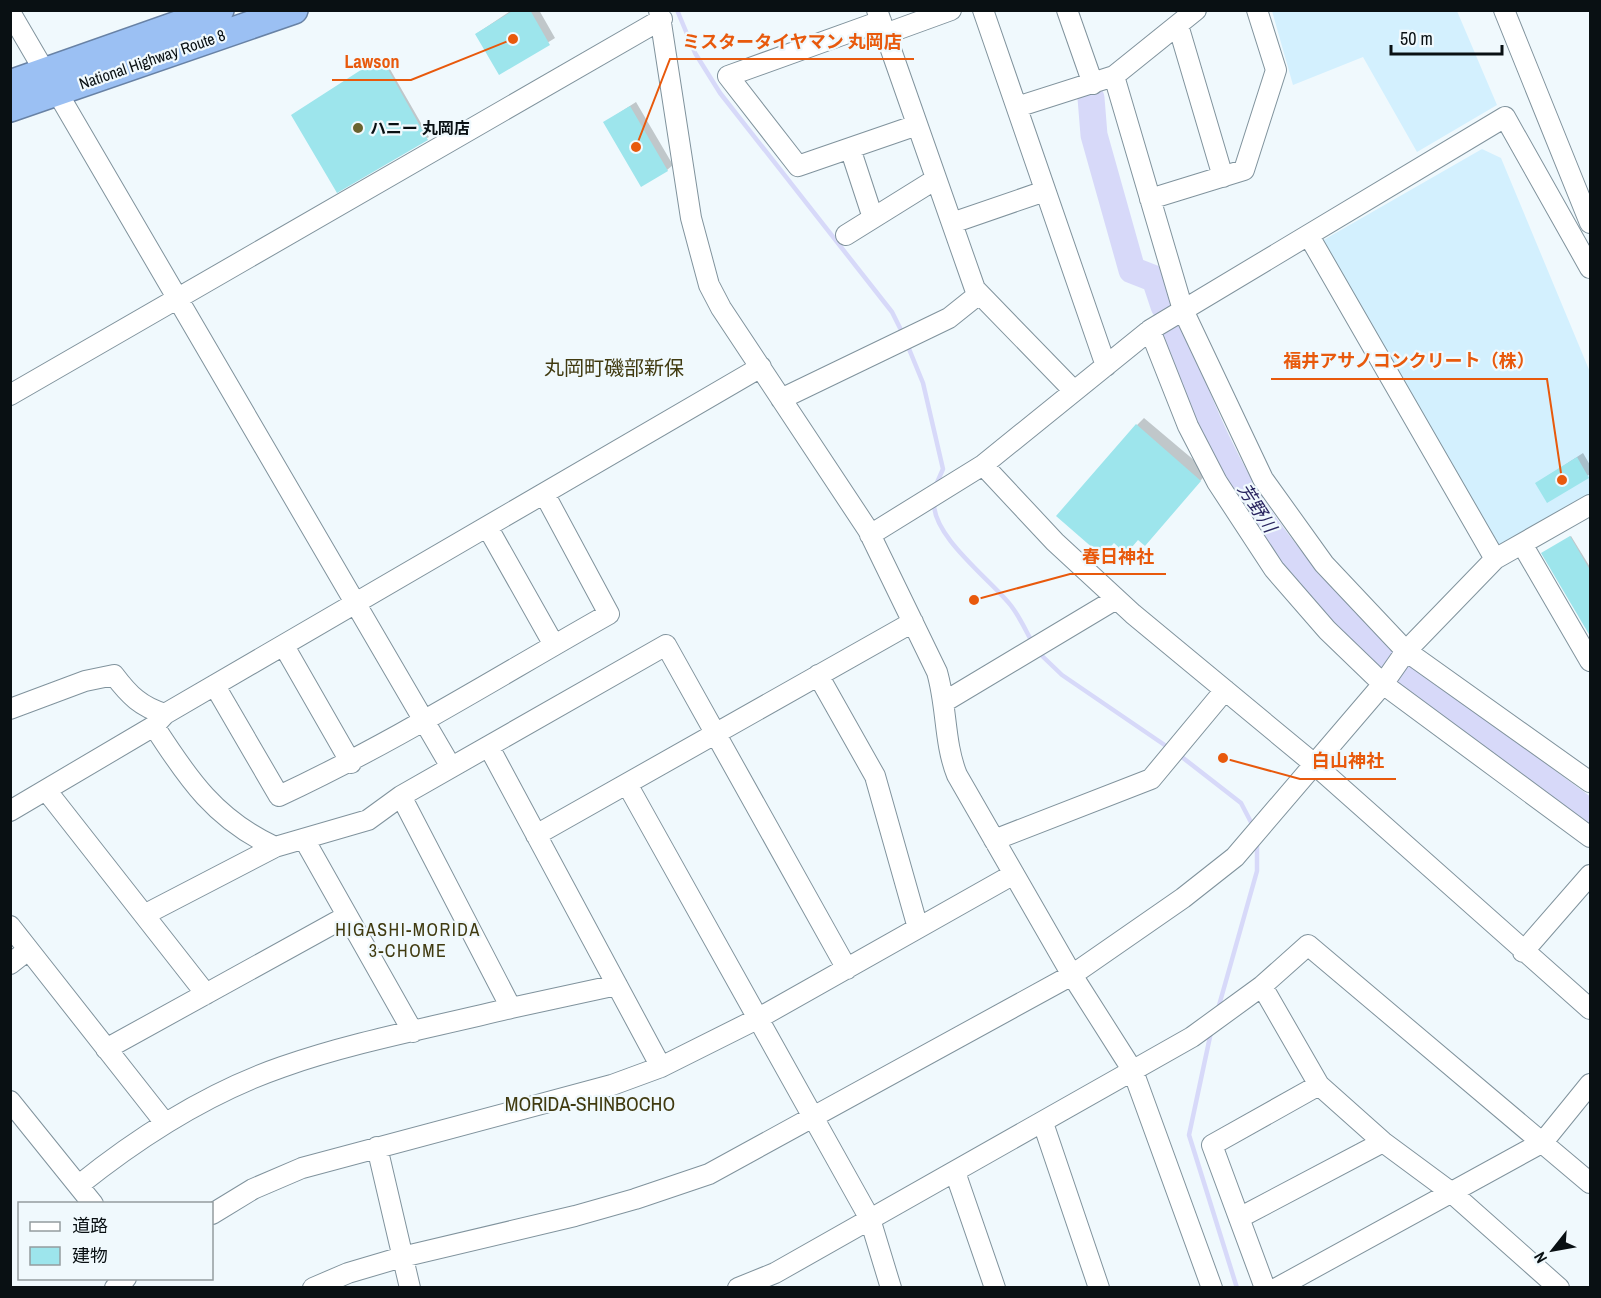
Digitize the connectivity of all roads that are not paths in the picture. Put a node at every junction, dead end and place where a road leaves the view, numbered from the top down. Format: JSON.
{"nodes":[{"id":1,"x":220,"y":10,"type":"edge"},
{"id":2,"x":294,"y":10,"type":"edge"},
{"id":3,"x":951,"y":10,"type":"edge"},
{"id":4,"x":983,"y":10,"type":"edge"},
{"id":5,"x":1067,"y":10,"type":"edge"},
{"id":6,"x":1196,"y":10,"type":"edge"},
{"id":7,"x":1257,"y":10,"type":"edge"},
{"id":8,"x":1504,"y":10,"type":"edge"},
{"id":9,"x":10,"y":12,"type":"edge"},
{"id":10,"x":661,"y":15,"type":"edge"},
{"id":11,"x":881,"y":22,"type":"edge"},
{"id":12,"x":1178,"y":25,"type":"junction"},
{"id":13,"x":1114,"y":76,"type":"junction"},
{"id":14,"x":51,"y":82,"type":"junction"},
{"id":15,"x":10,"y":84,"type":"edge"},
{"id":16,"x":1094,"y":84,"type":"junction"},
{"id":17,"x":1017,"y":107,"type":"junction"},
{"id":18,"x":10,"y":108,"type":"edge"},
{"id":19,"x":917,"y":125,"type":"junction"},
{"id":20,"x":850,"y":148,"type":"junction"},
{"id":21,"x":1223,"y":177,"type":"junction"},
{"id":22,"x":936,"y":179,"type":"junction"},
{"id":23,"x":1045,"y":191,"type":"junction"},
{"id":24,"x":1150,"y":199,"type":"junction"},
{"id":25,"x":873,"y":218,"type":"junction"},
{"id":26,"x":952,"y":223,"type":"junction"},
{"id":27,"x":1590,"y":224,"type":"edge"},
{"id":28,"x":846,"y":235,"type":"dead end"},
{"id":29,"x":1309,"y":236,"type":"junction"},
{"id":30,"x":1590,"y":268,"type":"edge"},
{"id":31,"x":979,"y":294,"type":"junction"},
{"id":32,"x":178,"y":298,"type":"junction"},
{"id":33,"x":1183,"y":310,"type":"junction"},
{"id":34,"x":1150,"y":330,"type":"junction"},
{"id":35,"x":1106,"y":366,"type":"junction"},
{"id":36,"x":760,"y":367,"type":"junction"},
{"id":37,"x":1074,"y":391,"type":"junction"},
{"id":38,"x":10,"y":395,"type":"edge"},
{"id":39,"x":781,"y":399,"type":"junction"},
{"id":40,"x":983,"y":465,"type":"junction"},
{"id":41,"x":544,"y":495,"type":"junction"},
{"id":42,"x":1590,"y":505,"type":"edge"},
{"id":43,"x":488,"y":528,"type":"junction"},
{"id":44,"x":870,"y":535,"type":"junction"},
{"id":45,"x":1522,"y":544,"type":"junction"},
{"id":46,"x":1495,"y":559,"type":"junction"},
{"id":47,"x":1116,"y":598,"type":"junction"},
{"id":48,"x":356,"y":604,"type":"junction"},
{"id":49,"x":913,"y":622,"type":"junction"},
{"id":50,"x":554,"y":645,"type":"junction"},
{"id":51,"x":284,"y":646,"type":"junction"},
{"id":52,"x":1406,"y":651,"type":"junction"},
{"id":53,"x":1590,"y":661,"type":"edge"},
{"id":54,"x":818,"y":675,"type":"junction"},
{"id":55,"x":1383,"y":684,"type":"junction"},
{"id":56,"x":215,"y":686,"type":"junction"},
{"id":57,"x":1225,"y":690,"type":"junction"},
{"id":58,"x":944,"y":702,"type":"junction"},
{"id":59,"x":10,"y":709,"type":"edge"},
{"id":60,"x":160,"y":720,"type":"junction"},
{"id":61,"x":424,"y":722,"type":"junction"},
{"id":62,"x":716,"y":734,"type":"junction"},
{"id":63,"x":489,"y":747,"type":"junction"},
{"id":64,"x":351,"y":762,"type":"junction"},
{"id":65,"x":1313,"y":763,"type":"junction"},
{"id":66,"x":450,"y":767,"type":"junction"},
{"id":67,"x":1590,"y":782,"type":"edge"},
{"id":68,"x":627,"y":784,"type":"junction"},
{"id":69,"x":46,"y":790,"type":"junction"},
{"id":70,"x":401,"y":796,"type":"junction"},
{"id":71,"x":10,"y":811,"type":"edge"},
{"id":72,"x":537,"y":835,"type":"junction"},
{"id":73,"x":1590,"y":837,"type":"edge"},
{"id":74,"x":304,"y":839,"type":"junction"},
{"id":75,"x":994,"y":840,"type":"junction"},
{"id":76,"x":275,"y":847,"type":"junction"},
{"id":77,"x":1014,"y":874,"type":"junction"},
{"id":78,"x":1590,"y":875,"type":"edge"},
{"id":79,"x":144,"y":915,"type":"junction"},
{"id":80,"x":347,"y":916,"type":"junction"},
{"id":81,"x":10,"y":926,"type":"edge"},
{"id":82,"x":918,"y":928,"type":"junction"},
{"id":83,"x":28,"y":950,"type":"junction"},
{"id":84,"x":1523,"y":952,"type":"junction"},
{"id":85,"x":10,"y":964,"type":"edge"},
{"id":86,"x":847,"y":969,"type":"junction"},
{"id":87,"x":1072,"y":975,"type":"junction"},
{"id":88,"x":617,"y":984,"type":"junction"},
{"id":89,"x":1262,"y":986,"type":"junction"},
{"id":90,"x":206,"y":994,"type":"junction"},
{"id":91,"x":511,"y":1008,"type":"junction"},
{"id":92,"x":1590,"y":1009,"type":"edge"},
{"id":93,"x":757,"y":1019,"type":"junction"},
{"id":94,"x":413,"y":1032,"type":"junction"},
{"id":95,"x":106,"y":1049,"type":"junction"},
{"id":96,"x":662,"y":1067,"type":"junction"},
{"id":97,"x":1133,"y":1071,"type":"junction"},
{"id":98,"x":1590,"y":1084,"type":"edge"},
{"id":99,"x":1319,"y":1085,"type":"junction"},
{"id":100,"x":10,"y":1101,"type":"edge"},
{"id":101,"x":813,"y":1118,"type":"junction"},
{"id":102,"x":165,"y":1123,"type":"junction"},
{"id":103,"x":1043,"y":1123,"type":"junction"},
{"id":104,"x":1383,"y":1142,"type":"junction"},
{"id":105,"x":1544,"y":1142,"type":"junction"},
{"id":106,"x":377,"y":1147,"type":"junction"},
{"id":107,"x":955,"y":1172,"type":"junction"},
{"id":108,"x":1590,"y":1183,"type":"edge"},
{"id":109,"x":79,"y":1185,"type":"junction"},
{"id":110,"x":1452,"y":1193,"type":"junction"},
{"id":111,"x":92,"y":1202,"type":"edge"},
{"id":112,"x":213,"y":1213,"type":"edge"},
{"id":113,"x":1239,"y":1218,"type":"junction"},
{"id":114,"x":870,"y":1219,"type":"junction"},
{"id":115,"x":402,"y":1257,"type":"junction"},
{"id":116,"x":778,"y":1280,"type":"edge"},
{"id":117,"x":313,"y":1287,"type":"edge"},
{"id":118,"x":410,"y":1287,"type":"edge"},
{"id":119,"x":738,"y":1287,"type":"edge"},
{"id":120,"x":891,"y":1287,"type":"edge"},
{"id":121,"x":994,"y":1287,"type":"edge"},
{"id":122,"x":1099,"y":1287,"type":"edge"},
{"id":123,"x":1212,"y":1287,"type":"edge"},
{"id":124,"x":1265,"y":1287,"type":"edge"},
{"id":125,"x":1277,"y":1287,"type":"edge"},
{"id":126,"x":1559,"y":1287,"type":"edge"}],
"edges":[{"from":1,"to":14,"type":"highway","name":"National Highway Route 8"},
{"from":2,"to":14,"type":"highway","name":"National Highway Route 8"},
{"from":3,"to":11,"type":"street"},
{"from":4,"to":17,"type":"street"},
{"from":5,"to":16,"type":"street"},
{"from":6,"to":12,"type":"street"},
{"from":7,"to":21,"type":"street"},
{"from":8,"to":27,"type":"street"},
{"from":9,"to":14,"type":"street"},
{"from":10,"to":32,"type":"street"},
{"from":10,"to":36,"type":"street"},
{"from":11,"to":19,"type":"street"},
{"from":11,"to":20,"type":"street"},
{"from":12,"to":13,"type":"street"},
{"from":12,"to":21,"type":"street"},
{"from":13,"to":16,"type":"street"},
{"from":13,"to":24,"type":"street"},
{"from":14,"to":15,"type":"highway","name":"National Highway Route 8"},
{"from":14,"to":18,"type":"highway","name":"National Highway Route 8"},
{"from":14,"to":32,"type":"street"},
{"from":16,"to":17,"type":"street"},
{"from":17,"to":23,"type":"street"},
{"from":19,"to":20,"type":"street"},
{"from":19,"to":22,"type":"street"},
{"from":20,"to":25,"type":"street"},
{"from":21,"to":24,"type":"street"},
{"from":22,"to":25,"type":"street"},
{"from":22,"to":26,"type":"street"},
{"from":23,"to":26,"type":"street"},
{"from":23,"to":35,"type":"street"},
{"from":24,"to":33,"type":"street"},
{"from":25,"to":28,"type":"street"},
{"from":26,"to":31,"type":"street"},
{"from":29,"to":30,"type":"street"},
{"from":29,"to":33,"type":"street"},
{"from":29,"to":46,"type":"street"},
{"from":31,"to":37,"type":"street"},
{"from":31,"to":39,"type":"street"},
{"from":32,"to":38,"type":"street"},
{"from":32,"to":48,"type":"street"},
{"from":33,"to":34,"type":"street"},
{"from":33,"to":52,"type":"street"},
{"from":34,"to":35,"type":"street"},
{"from":34,"to":55,"type":"street"},
{"from":35,"to":37,"type":"street"},
{"from":36,"to":39,"type":"street"},
{"from":36,"to":41,"type":"street"},
{"from":37,"to":40,"type":"street"},
{"from":39,"to":44,"type":"street"},
{"from":40,"to":44,"type":"street"},
{"from":40,"to":47,"type":"street"},
{"from":41,"to":43,"type":"street"},
{"from":41,"to":50,"type":"street"},
{"from":42,"to":45,"type":"street"},
{"from":43,"to":48,"type":"street"},
{"from":43,"to":50,"type":"street"},
{"from":44,"to":49,"type":"street"},
{"from":45,"to":46,"type":"street"},
{"from":45,"to":53,"type":"street"},
{"from":46,"to":52,"type":"street"},
{"from":47,"to":57,"type":"street"},
{"from":47,"to":58,"type":"street"},
{"from":48,"to":51,"type":"street"},
{"from":48,"to":61,"type":"street"},
{"from":49,"to":54,"type":"street"},
{"from":49,"to":58,"type":"street"},
{"from":50,"to":61,"type":"street"},
{"from":51,"to":56,"type":"street"},
{"from":51,"to":64,"type":"street"},
{"from":52,"to":55,"type":"street"},
{"from":52,"to":67,"type":"street"},
{"from":54,"to":62,"type":"street"},
{"from":54,"to":82,"type":"street"},
{"from":55,"to":65,"type":"street"},
{"from":55,"to":73,"type":"street"},
{"from":56,"to":60,"type":"street"},
{"from":56,"to":64,"type":"street"},
{"from":57,"to":65,"type":"street"},
{"from":57,"to":75,"type":"street"},
{"from":58,"to":75,"type":"street"},
{"from":59,"to":60,"type":"street"},
{"from":60,"to":69,"type":"street"},
{"from":60,"to":76,"type":"street"},
{"from":61,"to":64,"type":"street"},
{"from":61,"to":66,"type":"street"},
{"from":62,"to":63,"type":"street"},
{"from":62,"to":68,"type":"street"},
{"from":62,"to":86,"type":"street"},
{"from":63,"to":66,"type":"street"},
{"from":63,"to":72,"type":"street"},
{"from":65,"to":84,"type":"street"},
{"from":65,"to":87,"type":"street"},
{"from":66,"to":70,"type":"street"},
{"from":68,"to":72,"type":"street"},
{"from":68,"to":93,"type":"street"},
{"from":69,"to":71,"type":"street"},
{"from":69,"to":79,"type":"street"},
{"from":70,"to":74,"type":"street"},
{"from":70,"to":91,"type":"street"},
{"from":72,"to":88,"type":"street"},
{"from":74,"to":76,"type":"street"},
{"from":74,"to":80,"type":"street"},
{"from":75,"to":77,"type":"street"},
{"from":76,"to":79,"type":"street"},
{"from":77,"to":82,"type":"street"},
{"from":77,"to":87,"type":"street"},
{"from":78,"to":84,"type":"street"},
{"from":79,"to":90,"type":"street"},
{"from":80,"to":90,"type":"street"},
{"from":80,"to":94,"type":"street"},
{"from":81,"to":83,"type":"street"},
{"from":82,"to":86,"type":"street"},
{"from":83,"to":85,"type":"street"},
{"from":83,"to":95,"type":"street"},
{"from":84,"to":92,"type":"street"},
{"from":86,"to":93,"type":"street"},
{"from":87,"to":97,"type":"street"},
{"from":87,"to":101,"type":"street"},
{"from":88,"to":91,"type":"street"},
{"from":88,"to":96,"type":"street"},
{"from":89,"to":97,"type":"street"},
{"from":89,"to":99,"type":"street"},
{"from":89,"to":105,"type":"street"},
{"from":90,"to":95,"type":"street"},
{"from":91,"to":94,"type":"street"},
{"from":93,"to":96,"type":"street"},
{"from":93,"to":101,"type":"street"},
{"from":94,"to":102,"type":"street"},
{"from":95,"to":102,"type":"street"},
{"from":96,"to":106,"type":"street"},
{"from":97,"to":103,"type":"street"},
{"from":97,"to":123,"type":"street"},
{"from":98,"to":105,"type":"street"},
{"from":99,"to":104,"type":"street"},
{"from":99,"to":113,"type":"street"},
{"from":100,"to":109,"type":"street"},
{"from":101,"to":114,"type":"street"},
{"from":101,"to":115,"type":"street"},
{"from":102,"to":109,"type":"street"},
{"from":103,"to":107,"type":"street"},
{"from":103,"to":122,"type":"street"},
{"from":104,"to":110,"type":"street"},
{"from":104,"to":113,"type":"street"},
{"from":105,"to":108,"type":"street"},
{"from":105,"to":110,"type":"street"},
{"from":106,"to":112,"type":"street"},
{"from":106,"to":115,"type":"street"},
{"from":107,"to":114,"type":"street"},
{"from":107,"to":121,"type":"street"},
{"from":109,"to":111,"type":"street"},
{"from":110,"to":125,"type":"street"},
{"from":110,"to":126,"type":"street"},
{"from":113,"to":124,"type":"street"},
{"from":114,"to":116,"type":"street"},
{"from":114,"to":120,"type":"street"},
{"from":115,"to":117,"type":"street"},
{"from":115,"to":118,"type":"street"},
{"from":116,"to":119,"type":"street"}]}
